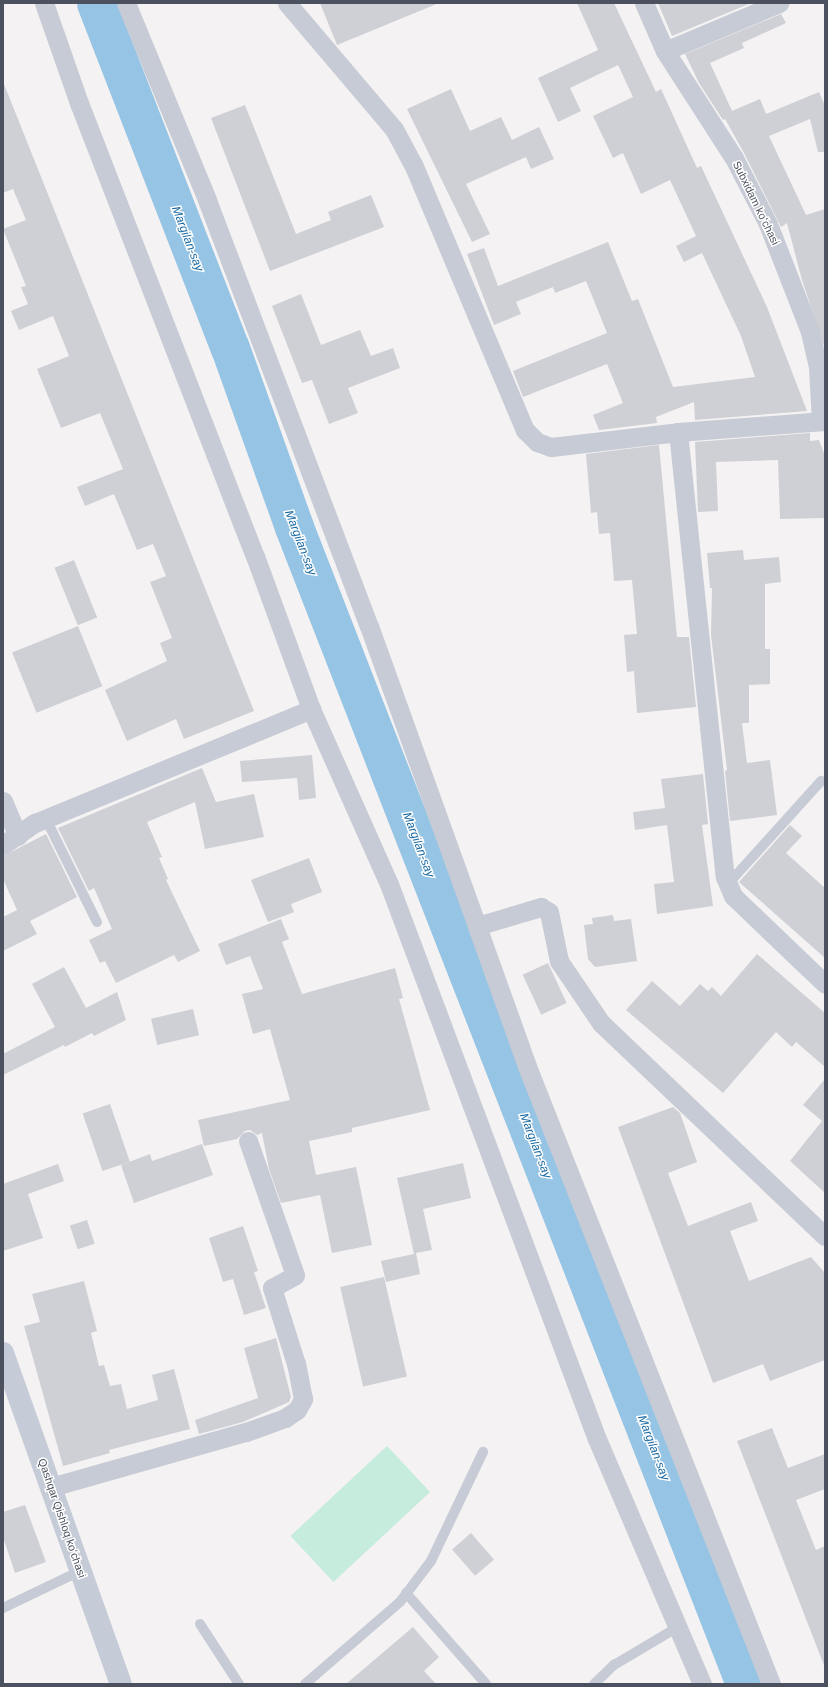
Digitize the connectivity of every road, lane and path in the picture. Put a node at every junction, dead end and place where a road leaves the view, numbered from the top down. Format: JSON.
{"nodes":[{"id":1,"x":44,"y":3,"type":"edge"},
{"id":2,"x":126,"y":3,"type":"edge"},
{"id":3,"x":287,"y":3,"type":"edge"},
{"id":4,"x":644,"y":3,"type":"edge"},
{"id":5,"x":779,"y":3,"type":"edge"},
{"id":6,"x":665,"y":51,"type":"junction"},
{"id":7,"x":823,"y":421,"type":"edge"},
{"id":8,"x":678,"y":432,"type":"junction"},
{"id":9,"x":310,"y":709,"type":"junction"},
{"id":10,"x":821,"y":781,"type":"dead end"},
{"id":11,"x":3,"y":801,"type":"edge"},
{"id":12,"x":46,"y":819,"type":"junction"},
{"id":13,"x":10,"y":840,"type":"edge"},
{"id":14,"x":728,"y":884,"type":"junction"},
{"id":15,"x":97,"y":922,"type":"dead end"},
{"id":16,"x":477,"y":926,"type":"junction"},
{"id":17,"x":825,"y":984,"type":"edge"},
{"id":18,"x":248,"y":1141,"type":"dead end"},
{"id":19,"x":825,"y":1236,"type":"edge"},
{"id":20,"x":3,"y":1353,"type":"edge"},
{"id":21,"x":8,"y":1380,"type":"edge"},
{"id":22,"x":483,"y":1452,"type":"dead end"},
{"id":23,"x":52,"y":1487,"type":"junction"},
{"id":24,"x":80,"y":1571,"type":"junction"},
{"id":25,"x":406,"y":1593,"type":"junction"},
{"id":26,"x":3,"y":1608,"type":"edge"},
{"id":27,"x":200,"y":1624,"type":"dead end"},
{"id":28,"x":678,"y":1627,"type":"junction"},
{"id":29,"x":119,"y":1683,"type":"edge"},
{"id":30,"x":239,"y":1684,"type":"edge"},
{"id":31,"x":305,"y":1684,"type":"edge"},
{"id":32,"x":486,"y":1684,"type":"edge"},
{"id":33,"x":594,"y":1684,"type":"edge"},
{"id":34,"x":702,"y":1684,"type":"edge"},
{"id":35,"x":771,"y":1684,"type":"edge"}],
"edges":[{"from":1,"to":9,"type":"street"},
{"from":2,"to":16,"type":"street"},
{"from":3,"to":8,"type":"street"},
{"from":4,"to":6,"type":"street","name":"Subxidam koʻchasi"},
{"from":5,"to":6,"type":"street"},
{"from":6,"to":7,"type":"street","name":"Subxidam koʻchasi"},
{"from":7,"to":8,"type":"street"},
{"from":8,"to":14,"type":"street"},
{"from":9,"to":12,"type":"street"},
{"from":9,"to":28,"type":"street"},
{"from":10,"to":14,"type":"lane"},
{"from":11,"to":13,"type":"street"},
{"from":12,"to":13,"type":"street"},
{"from":12,"to":15,"type":"lane"},
{"from":14,"to":17,"type":"street"},
{"from":16,"to":19,"type":"street"},
{"from":16,"to":35,"type":"street"},
{"from":18,"to":23,"type":"street"},
{"from":20,"to":21,"type":"main road","name":"Qashqar Qishloq koʻchasi"},
{"from":21,"to":23,"type":"main road","name":"Qashqar Qishloq koʻchasi"},
{"from":22,"to":25,"type":"lane"},
{"from":23,"to":24,"type":"main road","name":"Qashqar Qishloq koʻchasi"},
{"from":24,"to":26,"type":"lane"},
{"from":24,"to":29,"type":"main road","name":"Qashqar Qishloq koʻchasi"},
{"from":25,"to":31,"type":"lane"},
{"from":25,"to":32,"type":"lane"},
{"from":27,"to":30,"type":"lane"},
{"from":28,"to":33,"type":"lane"},
{"from":28,"to":34,"type":"street"}]}
